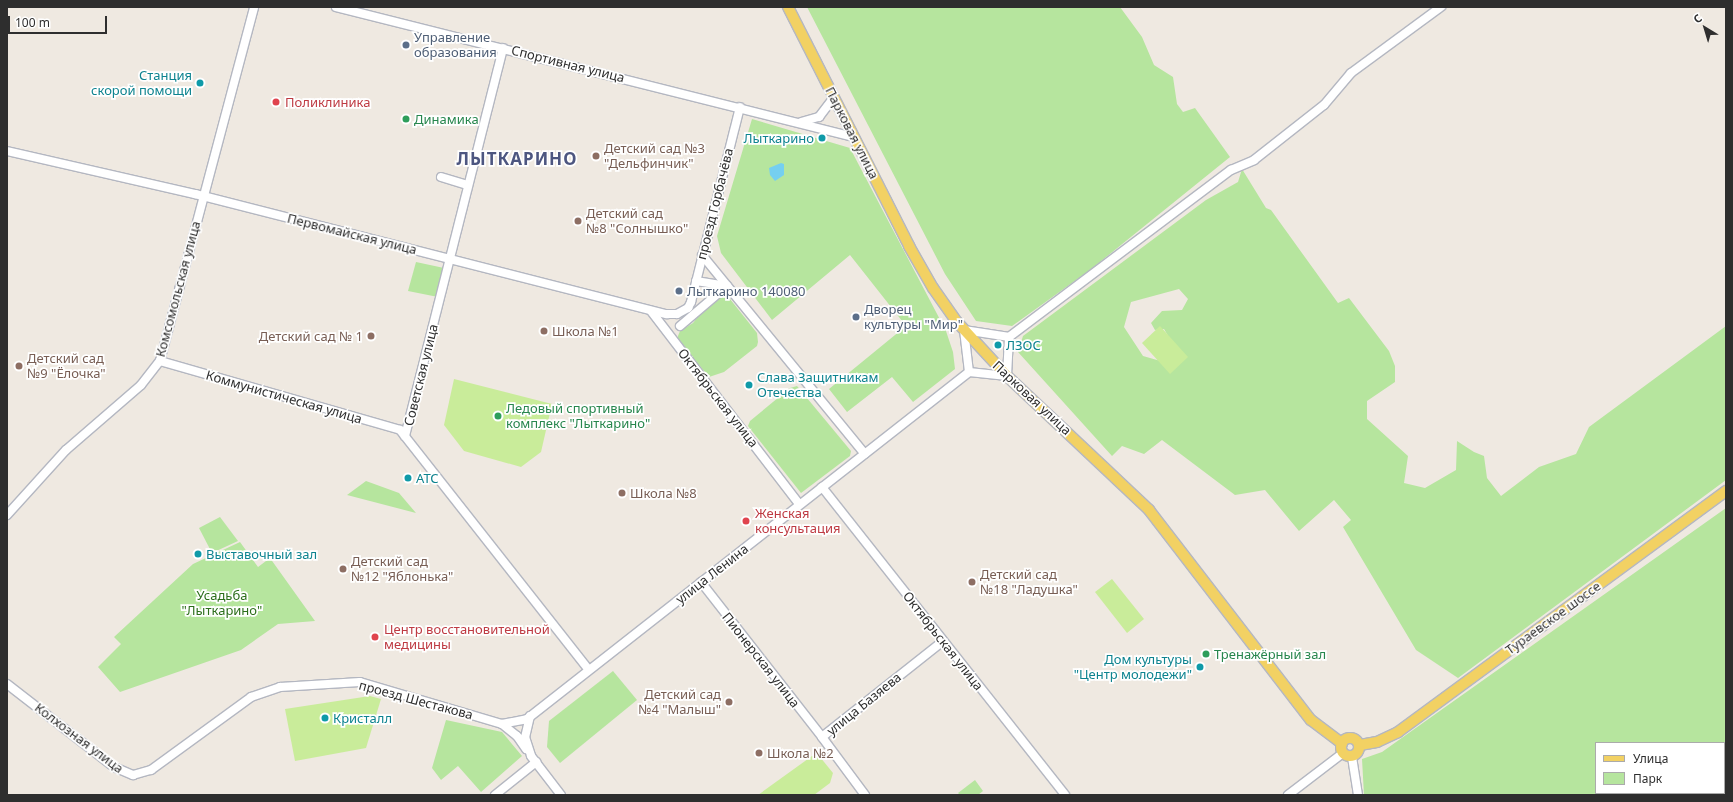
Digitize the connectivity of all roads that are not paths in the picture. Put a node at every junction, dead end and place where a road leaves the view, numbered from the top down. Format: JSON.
{"nodes":[{"id":1,"x":254,"y":7,"type":"edge"},
{"id":2,"x":336,"y":7,"type":"edge"},
{"id":3,"x":788,"y":7,"type":"edge"},
{"id":4,"x":1441,"y":7,"type":"edge"},
{"id":5,"x":503,"y":48,"type":"junction"},
{"id":6,"x":834,"y":97,"type":"junction"},
{"id":7,"x":740,"y":107,"type":"junction"},
{"id":8,"x":800,"y":122,"type":"junction"},
{"id":9,"x":853,"y":137,"type":"junction"},
{"id":10,"x":7,"y":151,"type":"edge"},
{"id":11,"x":440,"y":177,"type":"dead end"},
{"id":12,"x":468,"y":185,"type":"junction"},
{"id":13,"x":203,"y":196,"type":"junction"},
{"id":14,"x":702,"y":255,"type":"junction"},
{"id":15,"x":449,"y":259,"type":"junction"},
{"id":16,"x":696,"y":281,"type":"junction"},
{"id":17,"x":727,"y":286,"type":"junction"},
{"id":18,"x":690,"y":305,"type":"junction"},
{"id":19,"x":651,"y":311,"type":"junction"},
{"id":20,"x":680,"y":326,"type":"junction"},
{"id":21,"x":964,"y":330,"type":"junction"},
{"id":22,"x":1009,"y":337,"type":"junction"},
{"id":23,"x":673,"y":340,"type":"junction"},
{"id":24,"x":160,"y":361,"type":"junction"},
{"id":25,"x":969,"y":372,"type":"junction"},
{"id":26,"x":1007,"y":376,"type":"junction"},
{"id":27,"x":405,"y":436,"type":"junction"},
{"id":28,"x":864,"y":454,"type":"junction"},
{"id":29,"x":822,"y":487,"type":"junction"},
{"id":30,"x":1726,"y":491,"type":"edge"},
{"id":31,"x":799,"y":504,"type":"junction"},
{"id":32,"x":7,"y":515,"type":"edge"},
{"id":33,"x":701,"y":582,"type":"junction"},
{"id":34,"x":943,"y":640,"type":"junction"},
{"id":35,"x":589,"y":670,"type":"junction"},
{"id":36,"x":7,"y":684,"type":"edge"},
{"id":37,"x":530,"y":716,"type":"junction"},
{"id":38,"x":502,"y":724,"type":"junction"},
{"id":39,"x":822,"y":737,"type":"junction"},
{"id":40,"x":1342,"y":742,"type":"junction"},
{"id":41,"x":1360,"y":745,"type":"junction"},
{"id":42,"x":1348,"y":755,"type":"junction"},
{"id":43,"x":534,"y":759,"type":"junction"},
{"id":44,"x":156,"y":767,"type":"joint"},
{"id":45,"x":495,"y":795,"type":"edge"},
{"id":46,"x":561,"y":795,"type":"edge"},
{"id":47,"x":865,"y":795,"type":"edge"},
{"id":48,"x":1064,"y":795,"type":"edge"},
{"id":49,"x":1288,"y":795,"type":"edge"},
{"id":50,"x":1358,"y":795,"type":"edge"}],
"edges":[{"from":1,"to":13,"type":"street","name":"Комсомольская улица"},
{"from":2,"to":5,"type":"street","name":"Спортивная улица"},
{"from":3,"to":6,"type":"main road","name":"Парковая улица"},
{"from":4,"to":22,"type":"street"},
{"from":5,"to":7,"type":"street","name":"Спортивная улица"},
{"from":5,"to":12,"type":"street","name":"Советская улица"},
{"from":6,"to":8,"type":"street"},
{"from":6,"to":9,"type":"main road","name":"Парковая улица"},
{"from":7,"to":8,"type":"street","name":"Спортивная улица"},
{"from":7,"to":14,"type":"street","name":"проезд Горбачёва"},
{"from":8,"to":9,"type":"street","name":"Спортивная улица"},
{"from":9,"to":21,"type":"main road","name":"Парковая улица"},
{"from":10,"to":13,"type":"street","name":"Первомайская улица"},
{"from":11,"to":12,"type":"street"},
{"from":12,"to":15,"type":"street","name":"Советская улица"},
{"from":13,"to":15,"type":"street","name":"Первомайская улица"},
{"from":13,"to":24,"type":"street","name":"Комсомольская улица"},
{"from":14,"to":16,"type":"street","name":"проезд Горбачёва"},
{"from":14,"to":17,"type":"street"},
{"from":15,"to":19,"type":"street","name":"Первомайская улица"},
{"from":15,"to":27,"type":"street","name":"Советская улица"},
{"from":16,"to":17,"type":"street"},
{"from":16,"to":18,"type":"street","name":"проезд Горбачёва"},
{"from":17,"to":20,"type":"street"},
{"from":17,"to":28,"type":"street"},
{"from":18,"to":19,"type":"street","name":"Первомайская улица"},
{"from":18,"to":20,"type":"street","name":"проезд Горбачёва"},
{"from":19,"to":23,"type":"street","name":"Октябрьская улица"},
{"from":20,"to":23,"type":"street","name":"проезд Горбачёва"},
{"from":21,"to":22,"type":"street"},
{"from":21,"to":25,"type":"street"},
{"from":21,"to":26,"type":"main road","name":"Парковая улица"},
{"from":22,"to":26,"type":"street"},
{"from":23,"to":31,"type":"street","name":"Октябрьская улица"},
{"from":24,"to":27,"type":"street","name":"Коммунистическая улица"},
{"from":24,"to":32,"type":"street","name":"Комсомольская улица"},
{"from":25,"to":26,"type":"street"},
{"from":25,"to":28,"type":"street","name":"улица Ленина"},
{"from":26,"to":40,"type":"main road","name":"Парковая улица"},
{"from":27,"to":35,"type":"street","name":"Советская улица"},
{"from":28,"to":29,"type":"street","name":"улица Ленина"},
{"from":29,"to":31,"type":"street","name":"улица Ленина"},
{"from":29,"to":34,"type":"street","name":"Октябрьская улица"},
{"from":30,"to":41,"type":"main road","name":"Тураевское шоссе"},
{"from":31,"to":33,"type":"street","name":"улица Ленина"},
{"from":33,"to":35,"type":"street","name":"улица Ленина"},
{"from":33,"to":39,"type":"street","name":"Пионерская улица"},
{"from":34,"to":39,"type":"street","name":"улица Базяева"},
{"from":34,"to":48,"type":"street","name":"Октябрьская улица"},
{"from":35,"to":37,"type":"street","name":"улица Ленина"},
{"from":36,"to":44,"type":"street","name":"Колхозная улица"},
{"from":37,"to":38,"type":"street"},
{"from":37,"to":43,"type":"street"},
{"from":38,"to":43,"type":"street"},
{"from":38,"to":44,"type":"street","name":"проезд Шестакова"},
{"from":39,"to":47,"type":"street","name":"улица Базяева"},
{"from":40,"to":41,"type":"main road"},
{"from":40,"to":42,"type":"main road"},
{"from":41,"to":42,"type":"main road"},
{"from":42,"to":49,"type":"street"},
{"from":42,"to":50,"type":"street"},
{"from":43,"to":45,"type":"street"},
{"from":43,"to":46,"type":"street"}]}
